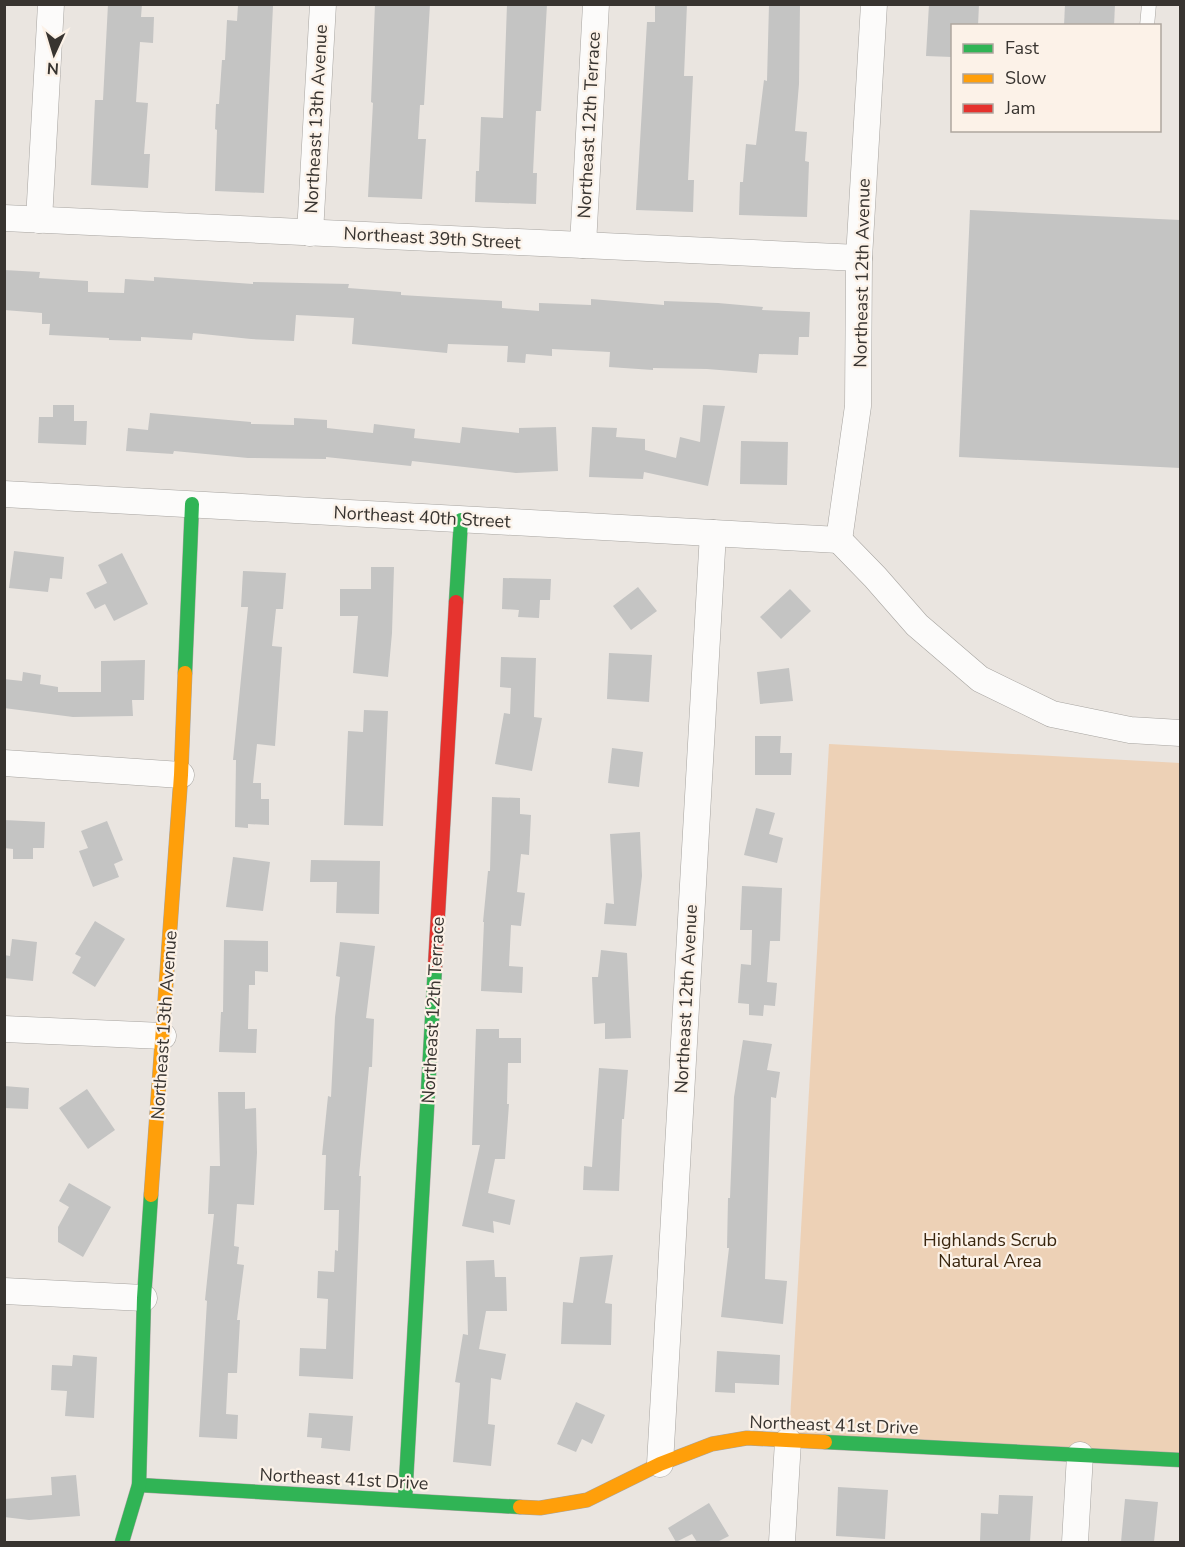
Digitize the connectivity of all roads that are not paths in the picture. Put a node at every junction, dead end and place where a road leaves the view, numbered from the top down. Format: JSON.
{"nodes":[{"id":1,"x":51,"y":4,"type":"edge"},
{"id":2,"x":323,"y":4,"type":"edge"},
{"id":3,"x":596,"y":4,"type":"edge"},
{"id":4,"x":874,"y":4,"type":"edge"},
{"id":5,"x":1149,"y":4,"type":"edge"},
{"id":6,"x":1147,"y":24,"type":"edge"},
{"id":7,"x":4,"y":218,"type":"edge"},
{"id":8,"x":39,"y":220,"type":"junction"},
{"id":9,"x":310,"y":233,"type":"junction"},
{"id":10,"x":583,"y":245,"type":"junction"},
{"id":11,"x":859,"y":258,"type":"junction"},
{"id":12,"x":4,"y":494,"type":"edge"},
{"id":13,"x":192,"y":504,"type":"junction"},
{"id":14,"x":461,"y":520,"type":"junction"},
{"id":15,"x":713,"y":533,"type":"junction"},
{"id":16,"x":839,"y":540,"type":"junction"},
{"id":17,"x":1180,"y":733,"type":"edge"},
{"id":18,"x":4,"y":763,"type":"edge"},
{"id":19,"x":181,"y":775,"type":"junction"},
{"id":20,"x":4,"y":1029,"type":"edge"},
{"id":21,"x":163,"y":1036,"type":"junction"},
{"id":22,"x":4,"y":1291,"type":"edge"},
{"id":23,"x":144,"y":1298,"type":"junction"},
{"id":24,"x":788,"y":1441,"type":"junction"},
{"id":25,"x":1080,"y":1455,"type":"junction"},
{"id":26,"x":1180,"y":1460,"type":"edge"},
{"id":27,"x":660,"y":1464,"type":"junction"},
{"id":28,"x":139,"y":1485,"type":"junction"},
{"id":29,"x":405,"y":1500,"type":"junction"},
{"id":30,"x":122,"y":1542,"type":"edge"},
{"id":31,"x":782,"y":1542,"type":"edge"},
{"id":32,"x":1075,"y":1542,"type":"edge"}],
"edges":[{"from":1,"to":8,"type":"street"},
{"from":2,"to":9,"type":"street","name":"Northeast 13th Avenue"},
{"from":3,"to":10,"type":"street","name":"Northeast 12th Terrace"},
{"from":4,"to":11,"type":"street","name":"Northeast 12th Avenue"},
{"from":5,"to":6,"type":"lane"},
{"from":7,"to":8,"type":"street","name":"Northeast 39th Street"},
{"from":8,"to":9,"type":"street","name":"Northeast 39th Street"},
{"from":9,"to":10,"type":"street","name":"Northeast 39th Street"},
{"from":10,"to":11,"type":"street","name":"Northeast 39th Street"},
{"from":11,"to":16,"type":"street","name":"Northeast 12th Avenue"},
{"from":12,"to":13,"type":"street","name":"Northeast 40th Street"},
{"from":13,"to":14,"type":"street","name":"Northeast 40th Street"},
{"from":13,"to":19,"type":"street","name":"Northeast 13th Avenue"},
{"from":14,"to":15,"type":"street","name":"Northeast 40th Street"},
{"from":14,"to":29,"type":"street","name":"Northeast 12th Terrace"},
{"from":15,"to":16,"type":"street","name":"Northeast 40th Street"},
{"from":15,"to":27,"type":"street","name":"Northeast 12th Avenue"},
{"from":16,"to":17,"type":"street"},
{"from":18,"to":19,"type":"street"},
{"from":19,"to":21,"type":"street","name":"Northeast 13th Avenue"},
{"from":20,"to":21,"type":"street"},
{"from":21,"to":23,"type":"street","name":"Northeast 13th Avenue"},
{"from":22,"to":23,"type":"street"},
{"from":23,"to":28,"type":"street","name":"Northeast 13th Avenue"},
{"from":24,"to":25,"type":"street","name":"Northeast 41st Drive"},
{"from":24,"to":27,"type":"street","name":"Northeast 41st Drive"},
{"from":24,"to":31,"type":"street"},
{"from":25,"to":26,"type":"street","name":"Northeast 41st Drive"},
{"from":25,"to":32,"type":"street"},
{"from":27,"to":29,"type":"street","name":"Northeast 41st Drive"},
{"from":28,"to":29,"type":"street","name":"Northeast 41st Drive"},
{"from":28,"to":30,"type":"street","name":"Northeast 13th Avenue"}]}
